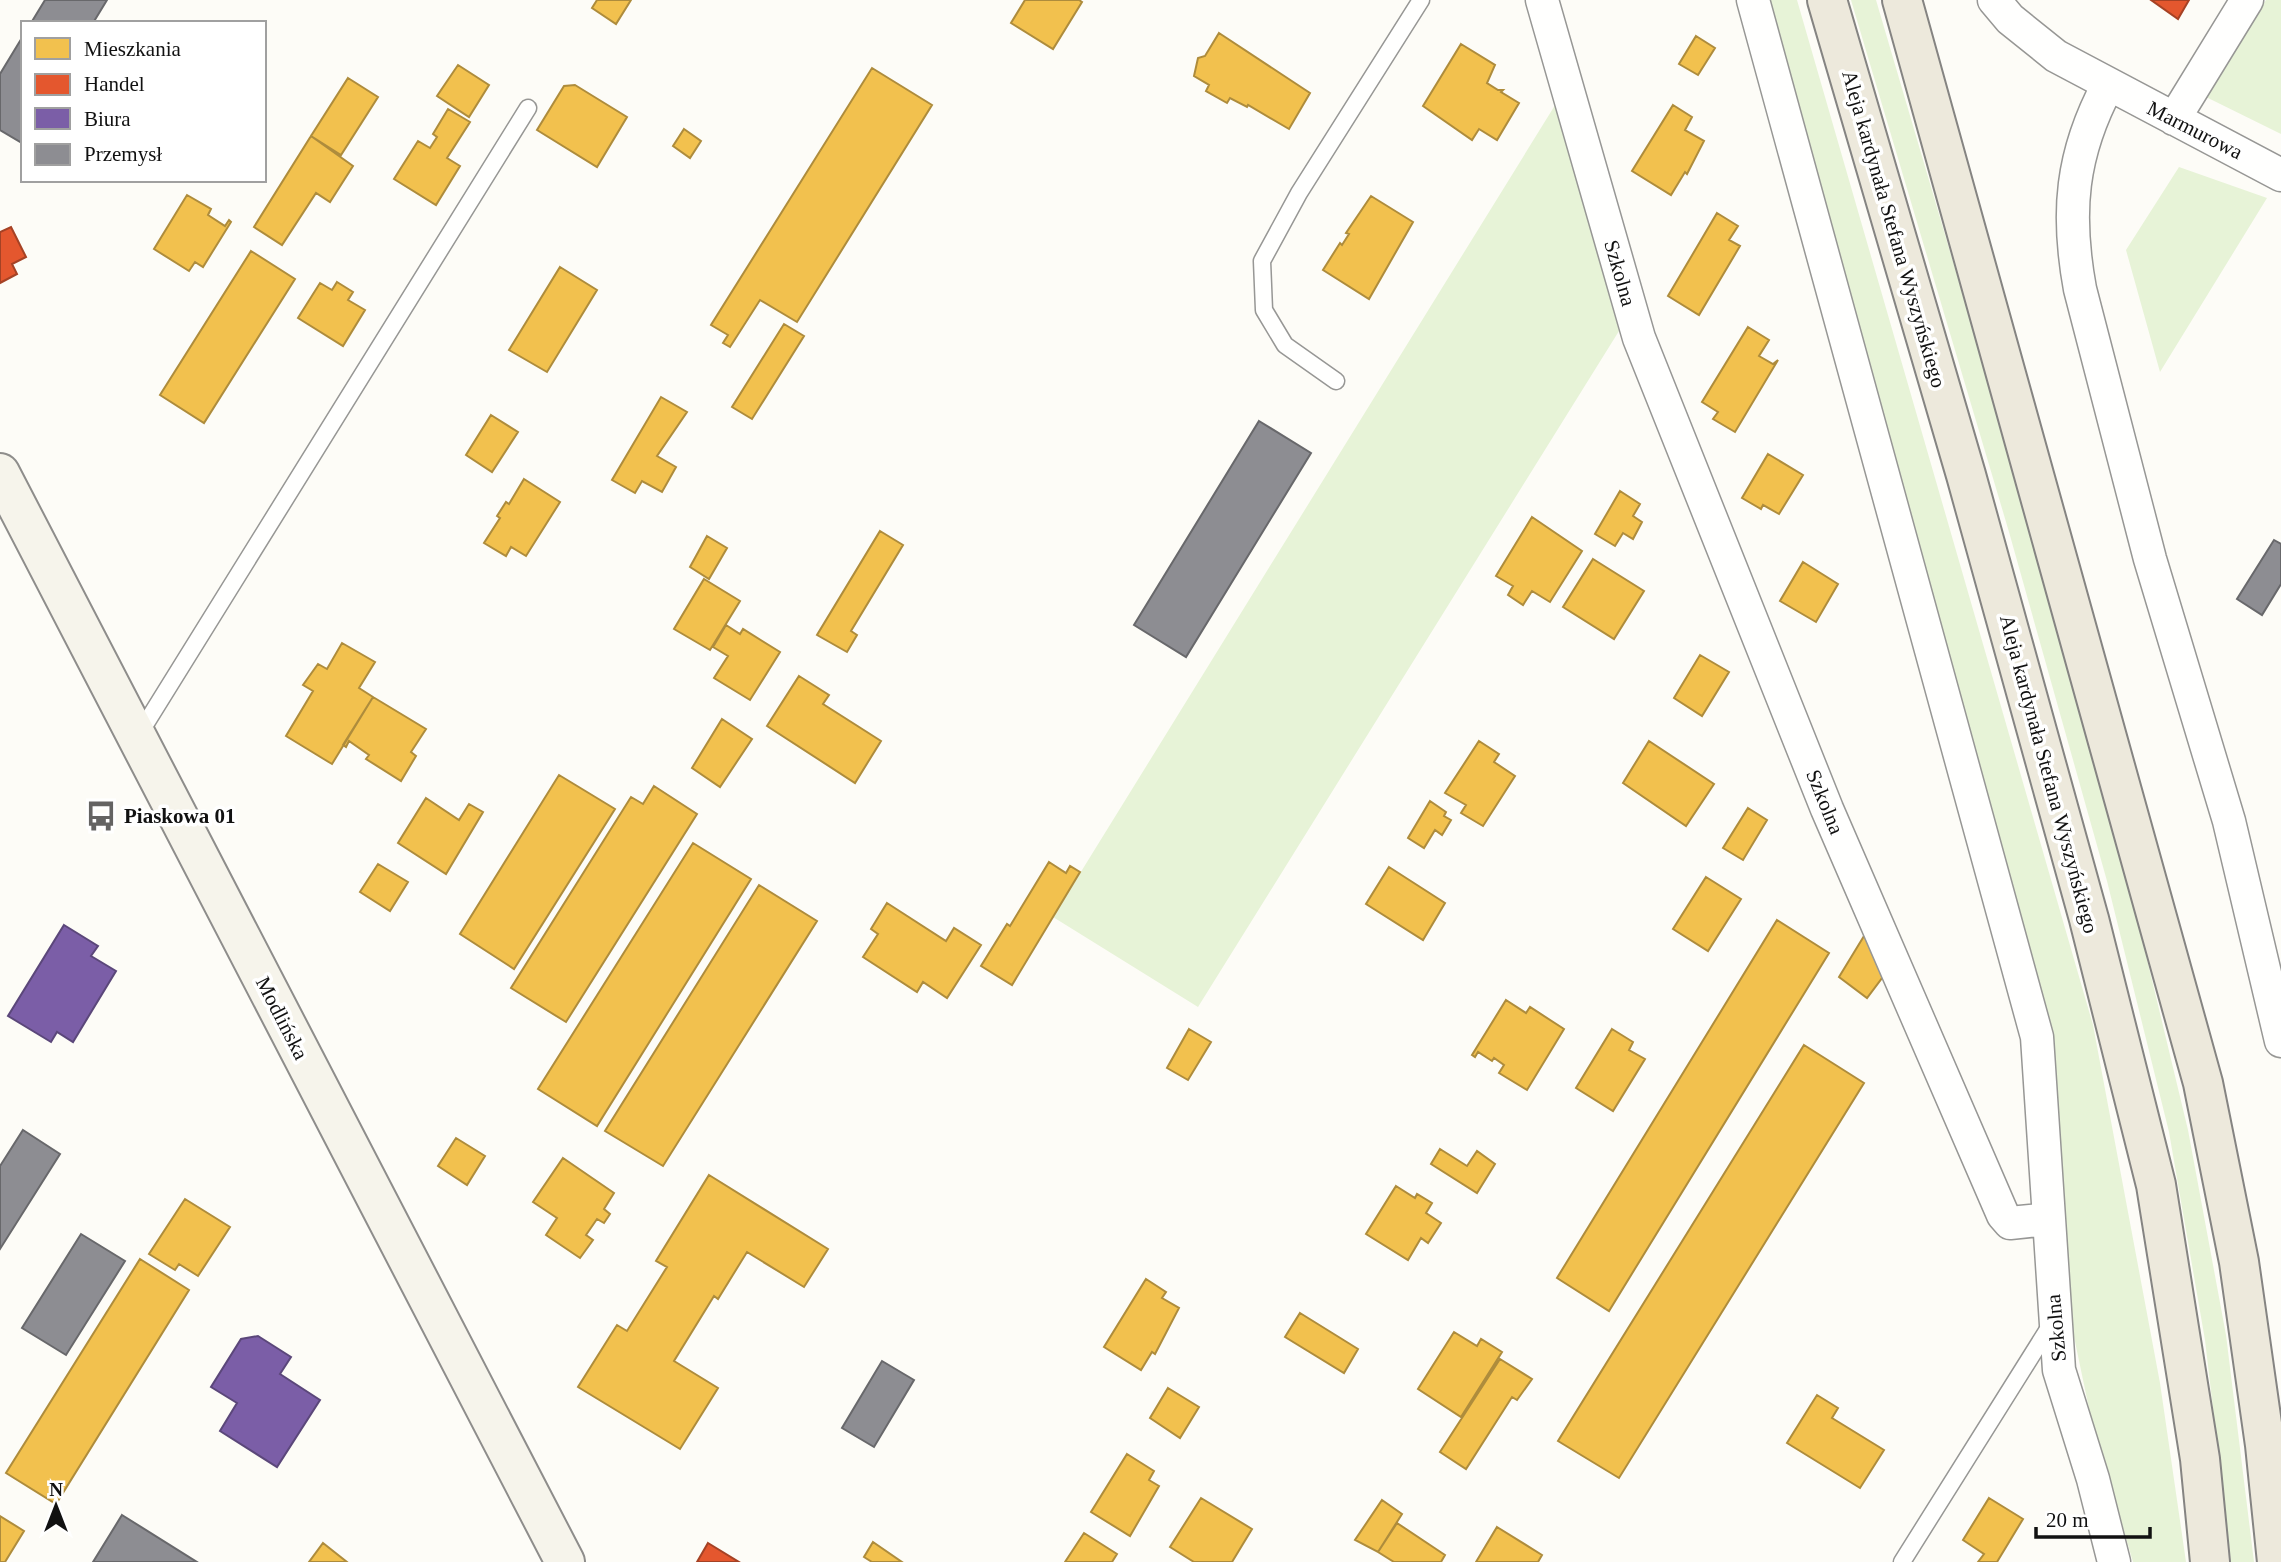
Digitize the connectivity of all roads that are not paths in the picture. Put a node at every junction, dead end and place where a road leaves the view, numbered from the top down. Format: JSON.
{"nodes":[{"id":1,"x":1421,"y":0,"type":"edge"},
{"id":2,"x":1542,"y":0,"type":"edge"},
{"id":3,"x":1753,"y":0,"type":"edge"},
{"id":4,"x":1827,"y":0,"type":"edge"},
{"id":5,"x":1902,"y":0,"type":"edge"},
{"id":6,"x":1994,"y":0,"type":"edge"},
{"id":7,"x":2247,"y":0,"type":"edge"},
{"id":8,"x":2108,"y":85,"type":"junction"},
{"id":9,"x":528,"y":108,"type":"dead end"},
{"id":10,"x":2174,"y":119,"type":"junction"},
{"id":11,"x":2281,"y":175,"type":"edge"},
{"id":12,"x":1336,"y":381,"type":"dead end"},
{"id":13,"x":0,"y":473,"type":"edge"},
{"id":14,"x":137,"y":738,"type":"junction"},
{"id":15,"x":2281,"y":1041,"type":"edge"},
{"id":16,"x":2049,"y":1219,"type":"junction"},
{"id":17,"x":2055,"y":1318,"type":"junction"},
{"id":18,"x":565,"y":1562,"type":"edge"},
{"id":19,"x":1902,"y":1562,"type":"edge"},
{"id":20,"x":2114,"y":1562,"type":"edge"},
{"id":21,"x":2210,"y":1562,"type":"edge"},
{"id":22,"x":2277,"y":1562,"type":"edge"}],
"edges":[{"from":1,"to":12,"type":"lane"},
{"from":2,"to":16,"type":"street","name":"Szkolna"},
{"from":3,"to":16,"type":"street"},
{"from":4,"to":21,"type":"main road","name":"Aleja kardynała Stefana Wyszyńskiego"},
{"from":5,"to":22,"type":"main road"},
{"from":6,"to":8,"type":"street","name":"Marmurowa"},
{"from":7,"to":10,"type":"street"},
{"from":8,"to":10,"type":"street","name":"Marmurowa"},
{"from":8,"to":15,"type":"street"},
{"from":9,"to":14,"type":"lane"},
{"from":10,"to":11,"type":"street","name":"Marmurowa"},
{"from":13,"to":14,"type":"main road","name":"Modlińska"},
{"from":14,"to":18,"type":"main road","name":"Modlińska"},
{"from":16,"to":17,"type":"street","name":"Szkolna"},
{"from":17,"to":19,"type":"lane"},
{"from":17,"to":20,"type":"street","name":"Szkolna"}]}
